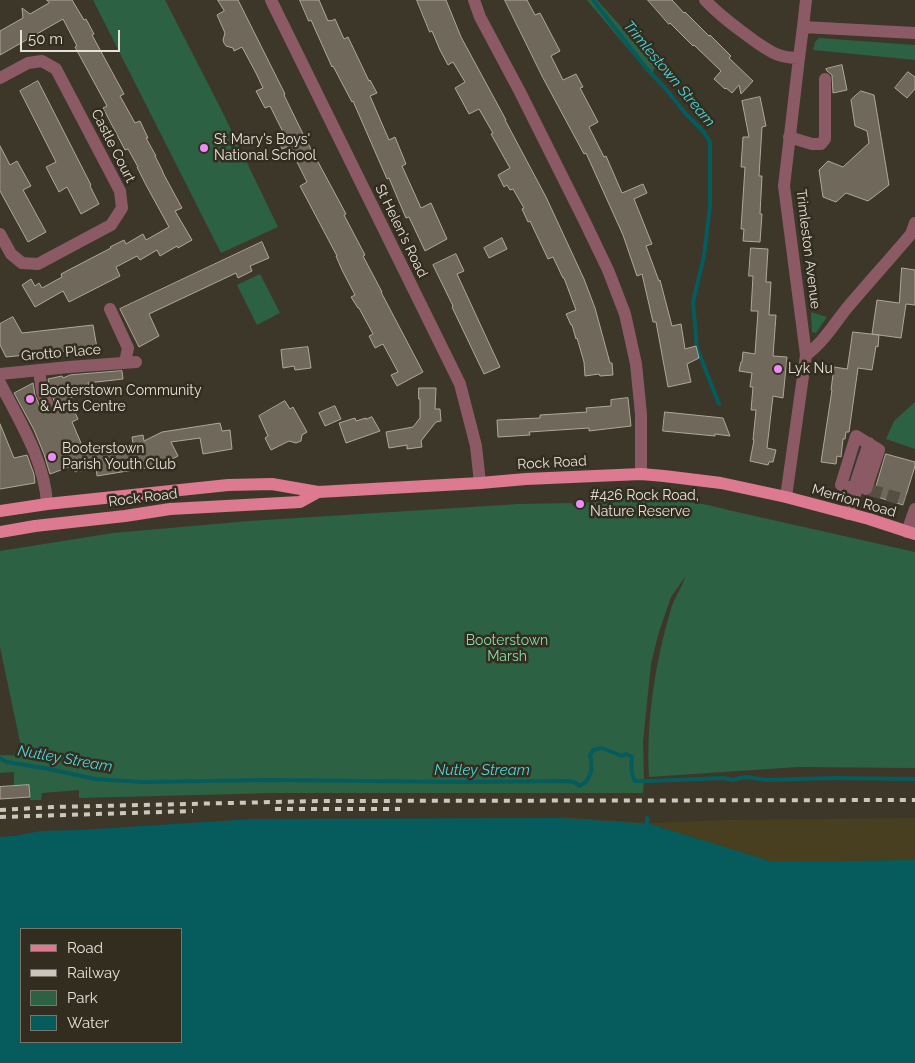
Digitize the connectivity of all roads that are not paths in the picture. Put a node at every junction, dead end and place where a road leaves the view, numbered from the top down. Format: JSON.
{"nodes":[{"id":1,"x":271,"y":0,"type":"edge"},
{"id":2,"x":474,"y":0,"type":"edge"},
{"id":3,"x":705,"y":0,"type":"edge"},
{"id":4,"x":806,"y":0,"type":"edge"},
{"id":5,"x":803,"y":27,"type":"junction"},
{"id":6,"x":915,"y":33,"type":"edge"},
{"id":7,"x":799,"y":58,"type":"junction"},
{"id":8,"x":0,"y":78,"type":"edge"},
{"id":9,"x":825,"y":79,"type":"dead end"},
{"id":10,"x":789,"y":137,"type":"junction"},
{"id":11,"x":915,"y":223,"type":"edge"},
{"id":12,"x":0,"y":234,"type":"edge"},
{"id":13,"x":110,"y":309,"type":"dead end"},
{"id":14,"x":806,"y":355,"type":"junction"},
{"id":15,"x":39,"y":370,"type":"junction"},
{"id":16,"x":0,"y":374,"type":"edge"},
{"id":17,"x":0,"y":383,"type":"edge"},
{"id":18,"x":47,"y":403,"type":"dead end"},
{"id":19,"x":640,"y":474,"type":"junction"},
{"id":20,"x":480,"y":482,"type":"junction"},
{"id":21,"x":863,"y":488,"type":"junction"},
{"id":22,"x":318,"y":492,"type":"junction"},
{"id":23,"x":786,"y":497,"type":"junction"},
{"id":24,"x":47,"y":504,"type":"junction"},
{"id":25,"x":915,"y":508,"type":"edge"},
{"id":26,"x":0,"y":511,"type":"edge"},
{"id":27,"x":848,"y":514,"type":"junction"},
{"id":28,"x":0,"y":532,"type":"edge"},
{"id":29,"x":911,"y":533,"type":"edge"}],
"edges":[{"from":1,"to":20,"type":"street","name":"St Helen's Road"},
{"from":2,"to":19,"type":"street"},
{"from":3,"to":7,"type":"street"},
{"from":4,"to":5,"type":"street","name":"Trimleston Avenue"},
{"from":5,"to":6,"type":"street"},
{"from":5,"to":7,"type":"street","name":"Trimleston Avenue"},
{"from":7,"to":10,"type":"street","name":"Trimleston Avenue"},
{"from":8,"to":12,"type":"street","name":"Castle Court"},
{"from":9,"to":10,"type":"street"},
{"from":10,"to":14,"type":"street","name":"Trimleston Avenue"},
{"from":11,"to":14,"type":"street","name":"Trimleston Avenue"},
{"from":13,"to":15,"type":"street","name":"Grotto Place"},
{"from":14,"to":23,"type":"street","name":"Trimleston Avenue"},
{"from":15,"to":16,"type":"street","name":"Grotto Place"},
{"from":15,"to":18,"type":"street"},
{"from":17,"to":24,"type":"street"},
{"from":19,"to":20,"type":"main road","name":"Rock Road"},
{"from":19,"to":23,"type":"main road","name":"Rock Road"},
{"from":20,"to":22,"type":"main road","name":"Rock Road"},
{"from":21,"to":21,"type":"street"},
{"from":21,"to":27,"type":"street"},
{"from":22,"to":24,"type":"main road","name":"Rock Road"},
{"from":22,"to":28,"type":"main road","name":"Rock Road"},
{"from":23,"to":27,"type":"main road","name":"Merrion Road"},
{"from":24,"to":26,"type":"main road","name":"Rock Road"},
{"from":25,"to":29,"type":"street"},
{"from":27,"to":29,"type":"main road","name":"Merrion Road"}]}
